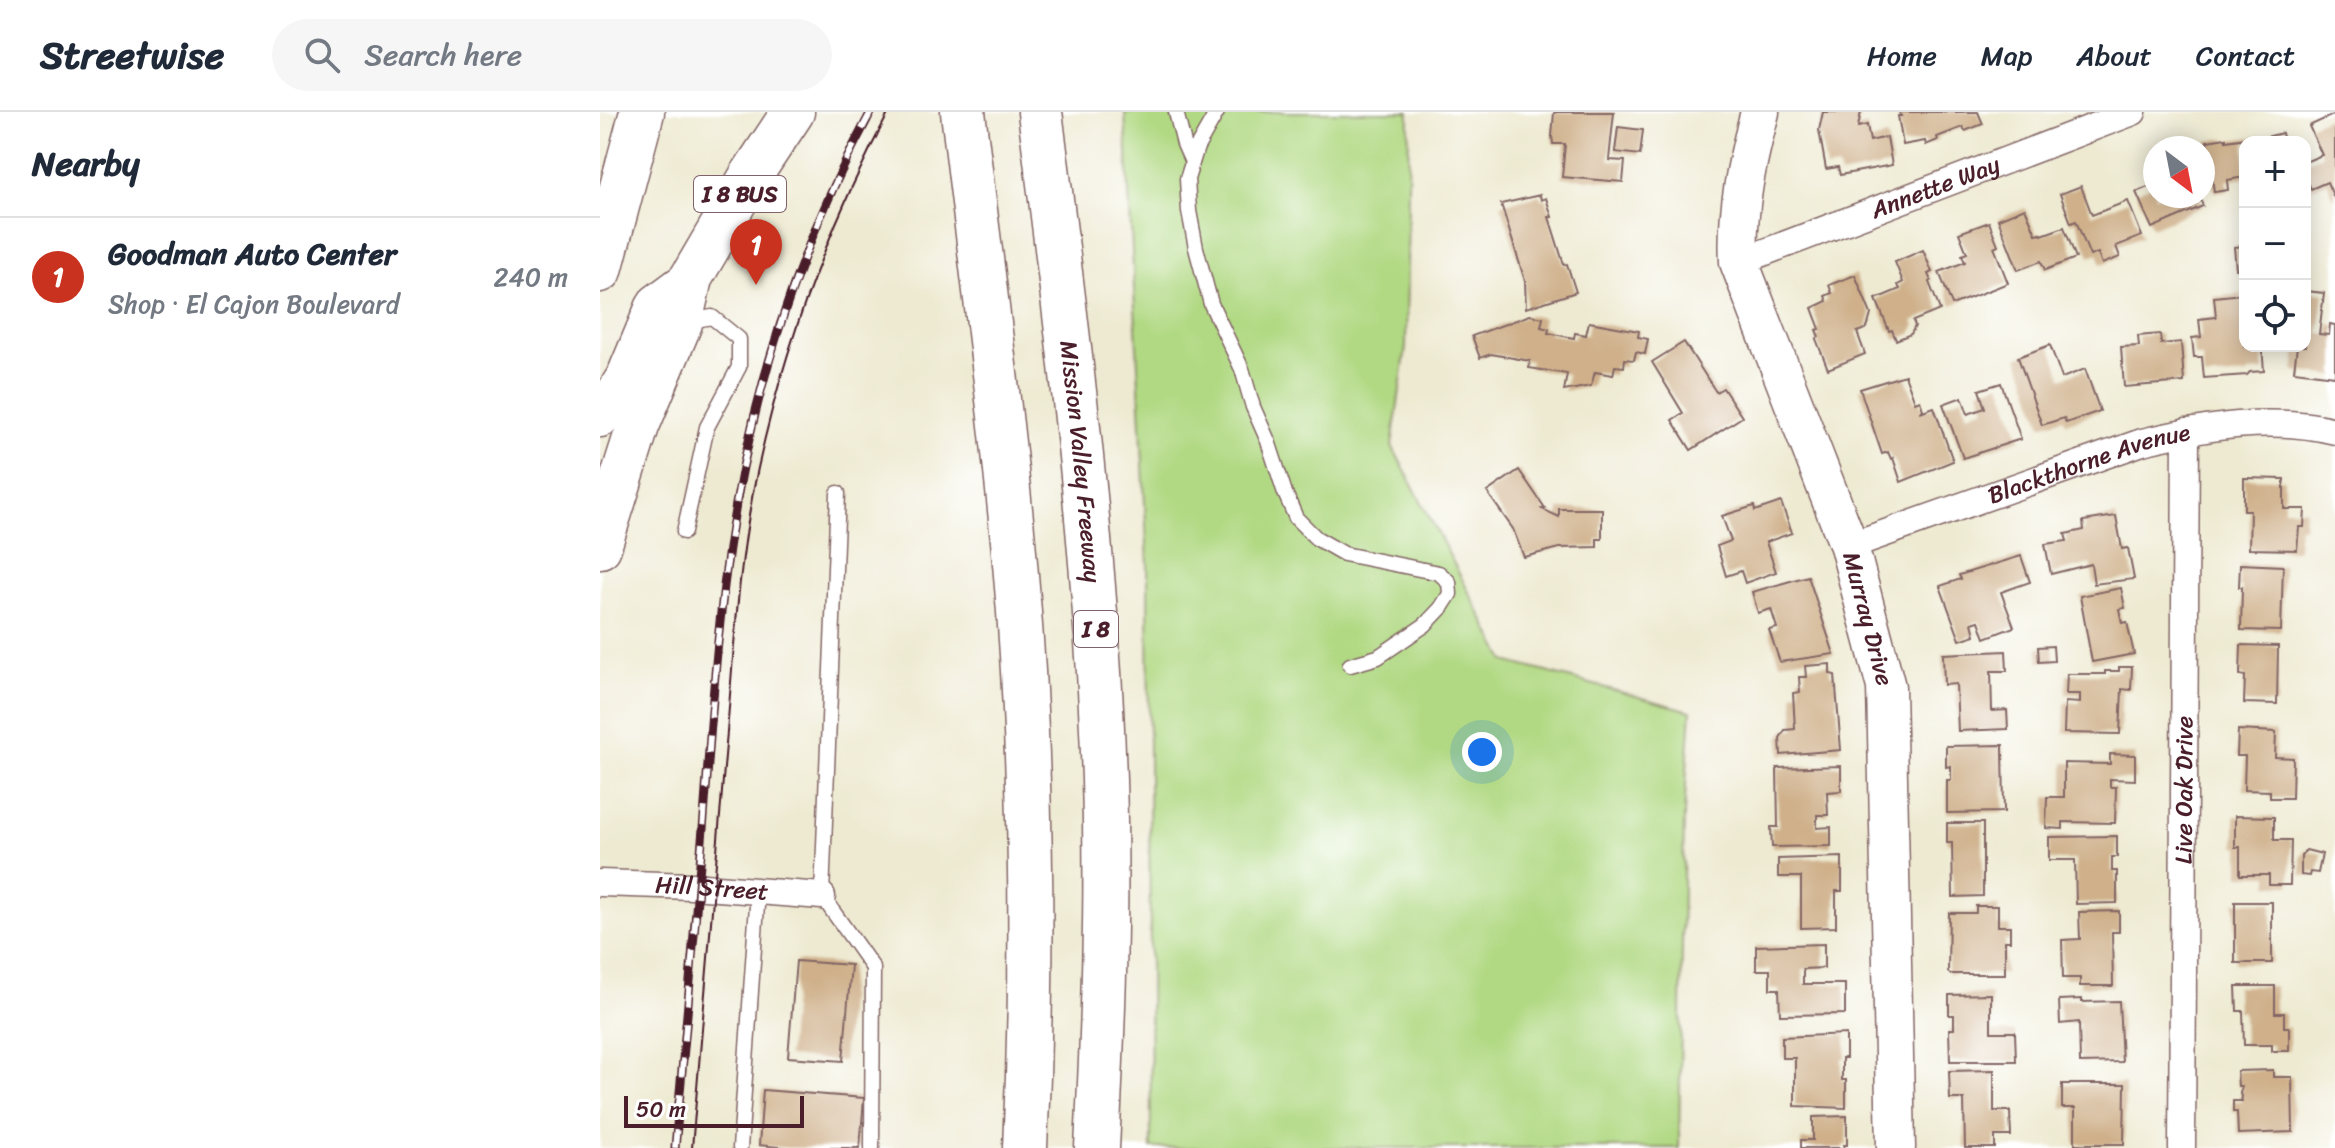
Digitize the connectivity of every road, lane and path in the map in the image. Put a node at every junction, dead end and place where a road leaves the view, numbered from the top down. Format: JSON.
{"nodes":[{"id":1,"x":642,"y":112,"type":"edge"},
{"id":2,"x":793,"y":112,"type":"edge"},
{"id":3,"x":963,"y":112,"type":"edge"},
{"id":4,"x":1040,"y":112,"type":"edge"},
{"id":5,"x":1176,"y":112,"type":"edge"},
{"id":6,"x":1217,"y":112,"type":"edge"},
{"id":7,"x":1760,"y":112,"type":"edge"},
{"id":8,"x":2129,"y":112,"type":"edge"},
{"id":9,"x":1192,"y":162,"type":"junction"},
{"id":10,"x":1739,"y":262,"type":"junction"},
{"id":11,"x":600,"y":270,"type":"edge"},
{"id":12,"x":691,"y":278,"type":"junction"},
{"id":13,"x":681,"y":323,"type":"junction"},
{"id":14,"x":619,"y":422,"type":"edge"},
{"id":15,"x":2335,"y":431,"type":"edge"},
{"id":16,"x":2186,"y":432,"type":"junction"},
{"id":17,"x":600,"y":455,"type":"edge"},
{"id":18,"x":838,"y":493,"type":"dead end"},
{"id":19,"x":684,"y":532,"type":"dead end"},
{"id":20,"x":1849,"y":546,"type":"junction"},
{"id":21,"x":600,"y":547,"type":"edge"},
{"id":22,"x":1350,"y":665,"type":"dead end"},
{"id":23,"x":600,"y":883,"type":"edge"},
{"id":24,"x":758,"y":891,"type":"junction"},
{"id":25,"x":822,"y":896,"type":"junction"},
{"id":26,"x":740,"y":1148,"type":"edge"},
{"id":27,"x":872,"y":1148,"type":"edge"},
{"id":28,"x":1025,"y":1148,"type":"edge"},
{"id":29,"x":1097,"y":1148,"type":"edge"},
{"id":30,"x":1896,"y":1148,"type":"edge"},
{"id":31,"x":2182,"y":1148,"type":"edge"}],
"edges":[{"from":1,"to":11,"type":"highway"},
{"from":2,"to":12,"type":"main road","number":"I 8 BUS"},
{"from":3,"to":28,"type":"highway"},
{"from":4,"to":29,"type":"highway","name":"Mission Valley Freeway","number":"I 8"},
{"from":5,"to":9,"type":"lane"},
{"from":6,"to":9,"type":"lane"},
{"from":7,"to":10,"type":"street","name":"Murray Drive"},
{"from":8,"to":10,"type":"street","name":"Annette Way"},
{"from":9,"to":22,"type":"lane"},
{"from":10,"to":20,"type":"street","name":"Murray Drive"},
{"from":12,"to":13,"type":"main road","number":"I 8 BUS"},
{"from":12,"to":14,"type":"street"},
{"from":13,"to":14,"type":"main road","number":"I 8 BUS"},
{"from":13,"to":19,"type":"lane"},
{"from":14,"to":17,"type":"main road"},
{"from":14,"to":21,"type":"main road","number":"I 8 BUS"},
{"from":15,"to":16,"type":"street","name":"Blackthorne Avenue"},
{"from":16,"to":20,"type":"street","name":"Blackthorne Avenue"},
{"from":16,"to":31,"type":"street","name":"Live Oak Drive"},
{"from":18,"to":25,"type":"lane"},
{"from":20,"to":30,"type":"street","name":"Murray Drive"},
{"from":23,"to":24,"type":"street","name":"Hill Street"},
{"from":24,"to":25,"type":"street","name":"Hill Street"},
{"from":24,"to":26,"type":"lane"},
{"from":25,"to":27,"type":"lane"}]}
